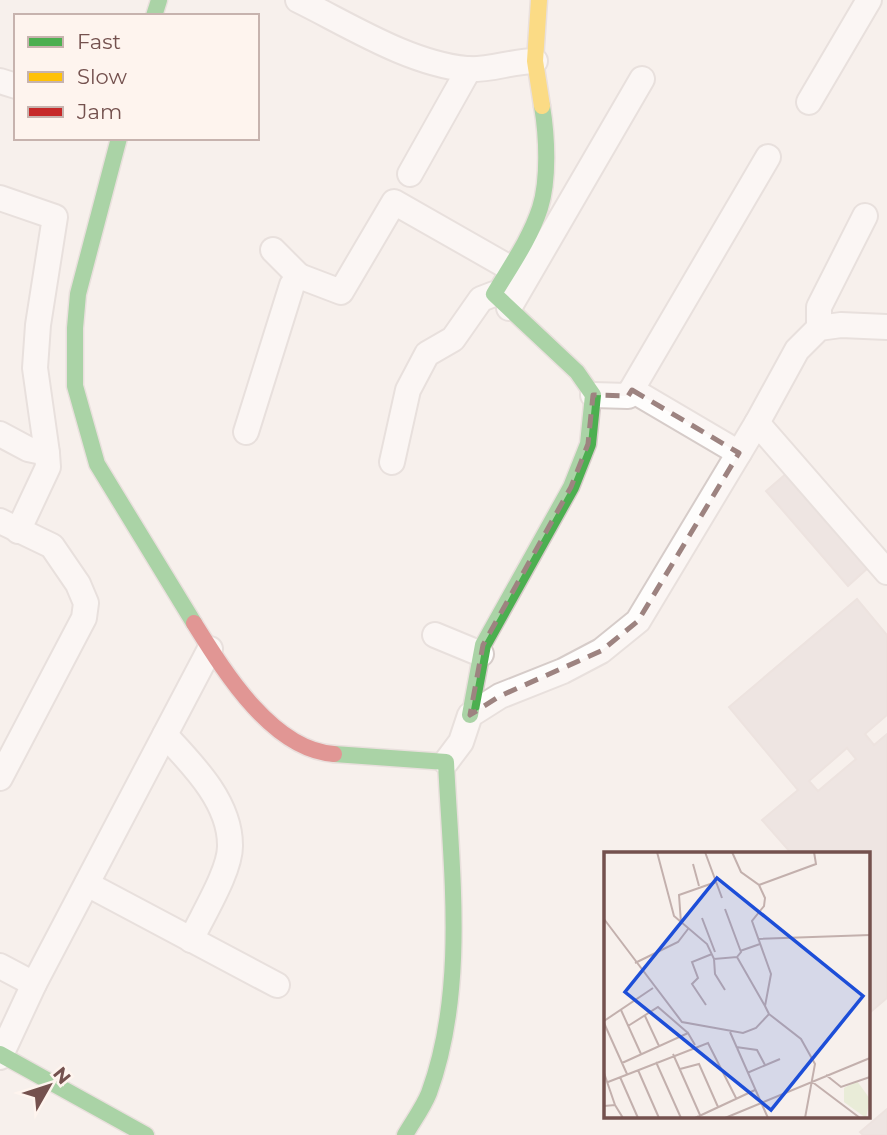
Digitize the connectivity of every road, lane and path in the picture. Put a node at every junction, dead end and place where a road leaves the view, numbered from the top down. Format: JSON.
{"nodes":[{"id":1,"x":298,"y":0,"type":"edge"},
{"id":2,"x":539,"y":0,"type":"edge"},
{"id":3,"x":858,"y":4,"type":"edge"},
{"id":4,"x":535,"y":61,"type":"junction"},
{"id":5,"x":469,"y":69,"type":"junction"},
{"id":6,"x":642,"y":79,"type":"dead end"},
{"id":7,"x":809,"y":102,"type":"dead end"},
{"id":8,"x":118,"y":140,"type":"edge"},
{"id":9,"x":768,"y":157,"type":"dead end"},
{"id":10,"x":410,"y":174,"type":"dead end"},
{"id":11,"x":0,"y":198,"type":"edge"},
{"id":12,"x":865,"y":216,"type":"dead end"},
{"id":13,"x":273,"y":250,"type":"dead end"},
{"id":14,"x":510,"y":268,"type":"junction"},
{"id":15,"x":299,"y":276,"type":"junction"},
{"id":16,"x":502,"y":301,"type":"junction"},
{"id":17,"x":887,"y":327,"type":"edge"},
{"id":18,"x":819,"y":328,"type":"junction"},
{"id":19,"x":632,"y":390,"type":"junction"},
{"id":20,"x":593,"y":395,"type":"junction"},
{"id":21,"x":757,"y":423,"type":"junction"},
{"id":22,"x":246,"y":432,"type":"dead end"},
{"id":23,"x":0,"y":435,"type":"edge"},
{"id":24,"x":47,"y":453,"type":"junction"},
{"id":25,"x":739,"y":453,"type":"junction"},
{"id":26,"x":392,"y":462,"type":"dead end"},
{"id":27,"x":9,"y":526,"type":"edge"},
{"id":28,"x":887,"y":572,"type":"edge"},
{"id":29,"x":435,"y":635,"type":"dead end"},
{"id":30,"x":210,"y":649,"type":"junction"},
{"id":31,"x":481,"y":654,"type":"junction"},
{"id":32,"x":470,"y":715,"type":"junction"},
{"id":33,"x":165,"y":735,"type":"junction"},
{"id":34,"x":446,"y":762,"type":"junction"},
{"id":35,"x":0,"y":778,"type":"edge"},
{"id":36,"x":87,"y":884,"type":"junction"},
{"id":37,"x":191,"y":940,"type":"junction"},
{"id":38,"x":0,"y":966,"type":"edge"},
{"id":39,"x":34,"y":984,"type":"junction"},
{"id":40,"x":277,"y":985,"type":"dead end"},
{"id":41,"x":0,"y":1056,"type":"edge"},
{"id":42,"x":146,"y":1135,"type":"edge"},
{"id":43,"x":405,"y":1135,"type":"edge"}],
"edges":[{"from":1,"to":5,"type":"street"},
{"from":2,"to":4,"type":"street"},
{"from":3,"to":7,"type":"street"},
{"from":4,"to":5,"type":"street"},
{"from":4,"to":14,"type":"street"},
{"from":5,"to":10,"type":"street"},
{"from":6,"to":16,"type":"street"},
{"from":8,"to":30,"type":"street"},
{"from":9,"to":19,"type":"street"},
{"from":11,"to":24,"type":"street"},
{"from":12,"to":18,"type":"street"},
{"from":13,"to":15,"type":"street"},
{"from":14,"to":15,"type":"street"},
{"from":14,"to":16,"type":"street"},
{"from":15,"to":22,"type":"street"},
{"from":16,"to":20,"type":"street"},
{"from":16,"to":26,"type":"street"},
{"from":17,"to":18,"type":"street"},
{"from":18,"to":21,"type":"street"},
{"from":19,"to":20,"type":"street"},
{"from":19,"to":25,"type":"street"},
{"from":20,"to":31,"type":"street"},
{"from":21,"to":25,"type":"street"},
{"from":21,"to":28,"type":"street"},
{"from":23,"to":24,"type":"street"},
{"from":24,"to":27,"type":"street"},
{"from":25,"to":32,"type":"street"},
{"from":27,"to":35,"type":"street"},
{"from":29,"to":31,"type":"street"},
{"from":30,"to":33,"type":"street"},
{"from":30,"to":34,"type":"street"},
{"from":31,"to":32,"type":"street"},
{"from":32,"to":34,"type":"street"},
{"from":33,"to":36,"type":"street"},
{"from":33,"to":37,"type":"street"},
{"from":34,"to":43,"type":"street"},
{"from":36,"to":37,"type":"street"},
{"from":36,"to":39,"type":"street"},
{"from":37,"to":40,"type":"street"},
{"from":38,"to":39,"type":"street"},
{"from":39,"to":41,"type":"street"},
{"from":41,"to":42,"type":"street"}]}
